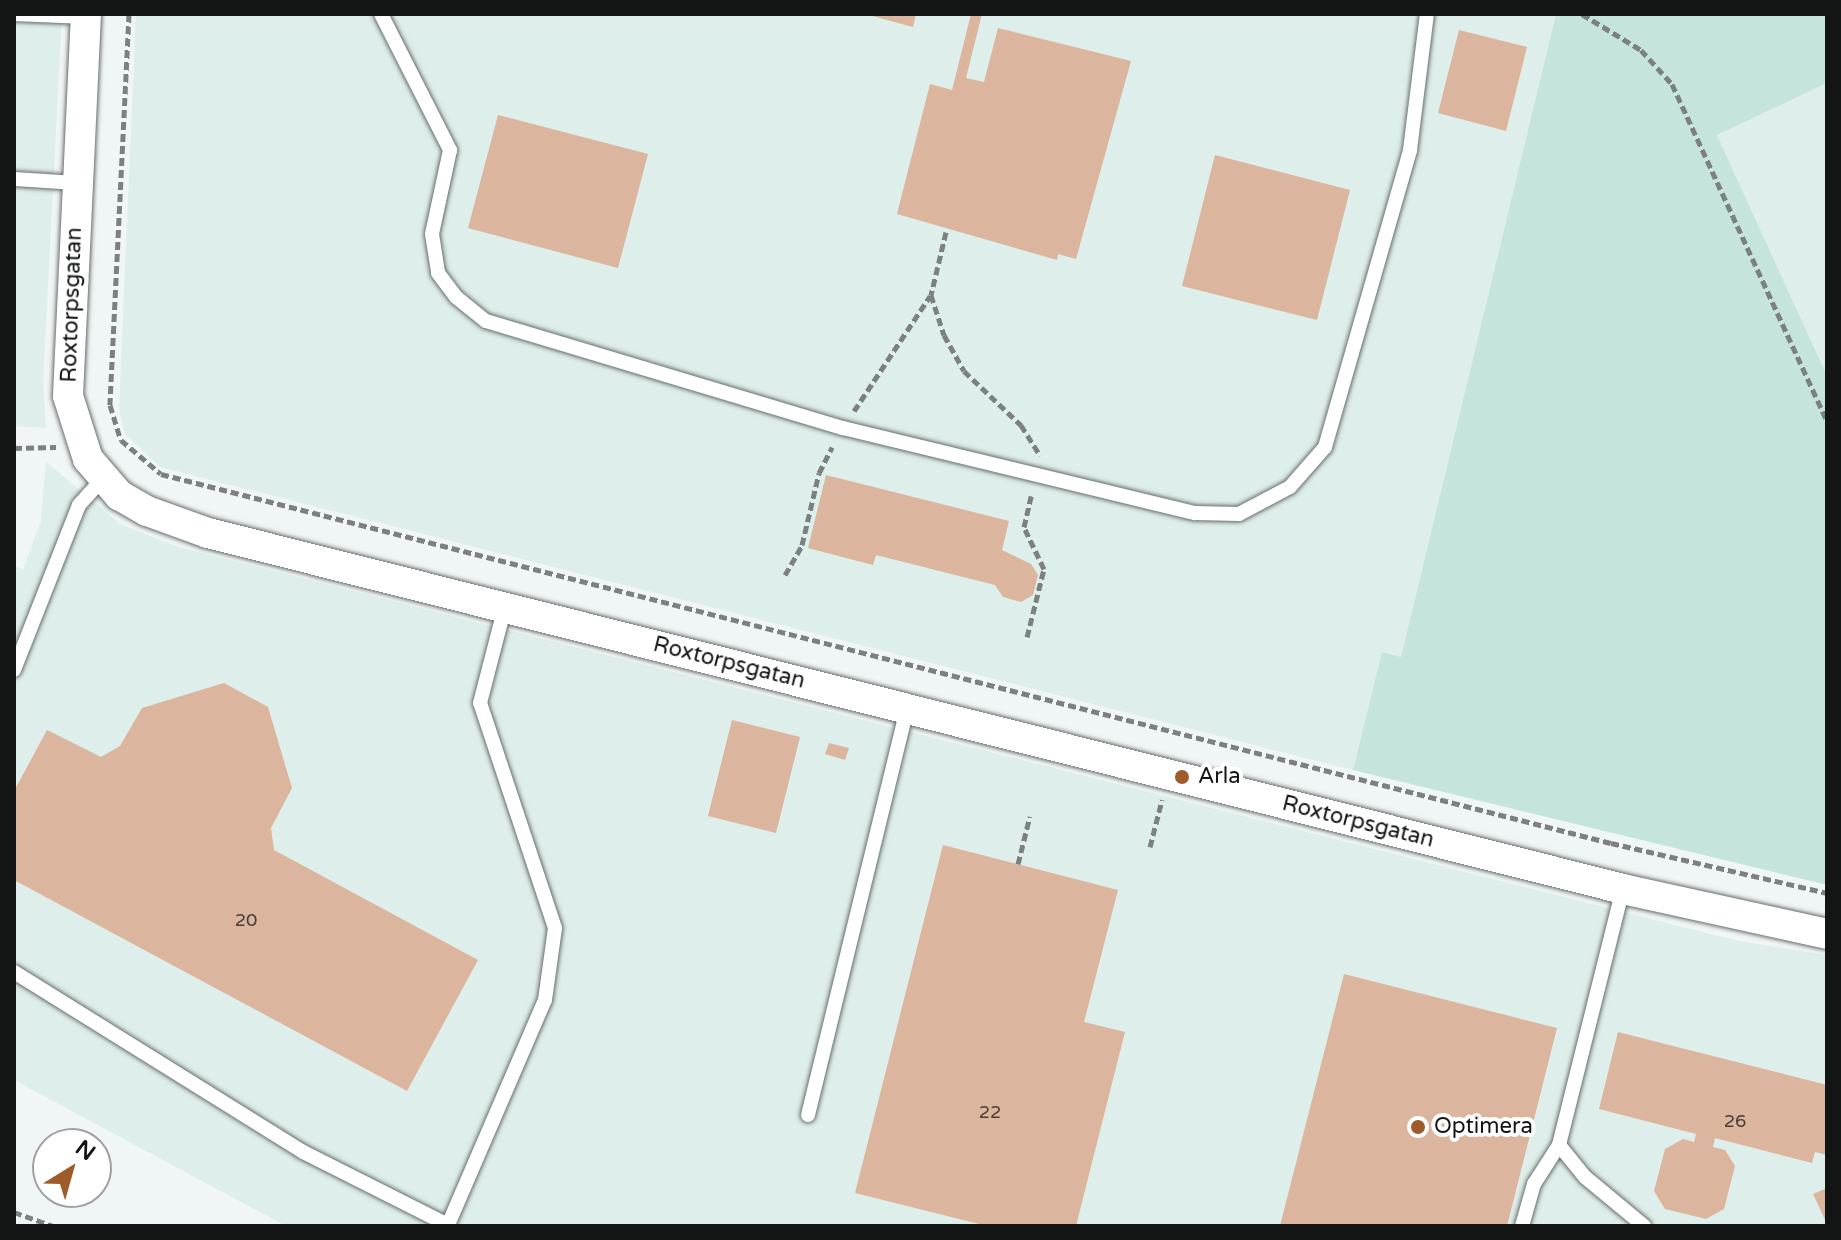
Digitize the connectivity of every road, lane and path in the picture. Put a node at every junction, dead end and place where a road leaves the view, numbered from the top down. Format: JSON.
{"nodes":[{"id":1,"x":14,"y":14,"type":"edge"},
{"id":2,"x":129,"y":14,"type":"edge"},
{"id":3,"x":381,"y":14,"type":"edge"},
{"id":4,"x":1427,"y":14,"type":"edge"},
{"id":5,"x":1582,"y":14,"type":"edge"},
{"id":6,"x":86,"y":16,"type":"edge"},
{"id":7,"x":14,"y":179,"type":"edge"},
{"id":8,"x":77,"y":183,"type":"junction"},
{"id":9,"x":946,"y":232,"type":"dead end"},
{"id":10,"x":1827,"y":421,"type":"edge"},
{"id":11,"x":1036,"y":475,"type":"junction"},
{"id":12,"x":103,"y":478,"type":"junction"},
{"id":13,"x":505,"y":606,"type":"junction"},
{"id":14,"x":1027,"y":637,"type":"dead end"},
{"id":15,"x":873,"y":655,"type":"junction"},
{"id":16,"x":870,"y":669,"type":"dead end"},
{"id":17,"x":14,"y":670,"type":"edge"},
{"id":18,"x":968,"y":679,"type":"junction"},
{"id":19,"x":964,"y":693,"type":"dead end"},
{"id":20,"x":907,"y":708,"type":"junction"},
{"id":21,"x":1163,"y":799,"type":"dead end"},
{"id":22,"x":1030,"y":816,"type":"dead end"},
{"id":23,"x":1150,"y":847,"type":"dead end"},
{"id":24,"x":1018,"y":864,"type":"dead end"},
{"id":25,"x":1623,"y":889,"type":"junction"},
{"id":26,"x":1827,"y":893,"type":"edge"},
{"id":27,"x":1827,"y":934,"type":"edge"},
{"id":28,"x":14,"y":972,"type":"edge"},
{"id":29,"x":808,"y":1115,"type":"dead end"},
{"id":30,"x":1559,"y":1145,"type":"junction"},
{"id":31,"x":14,"y":1212,"type":"edge"},
{"id":32,"x":53,"y":1226,"type":"edge"},
{"id":33,"x":1522,"y":1226,"type":"edge"},
{"id":34,"x":1644,"y":1226,"type":"edge"}],
"edges":[{"from":1,"to":6,"type":"lane"},
{"from":2,"to":15,"type":"path"},
{"from":3,"to":11,"type":"lane"},
{"from":4,"to":11,"type":"lane"},
{"from":5,"to":10,"type":"path"},
{"from":6,"to":8,"type":"street","name":"Roxtorpsgatan"},
{"from":7,"to":8,"type":"lane"},
{"from":8,"to":12,"type":"street","name":"Roxtorpsgatan"},
{"from":9,"to":11,"type":"path"},
{"from":11,"to":14,"type":"path"},
{"from":12,"to":13,"type":"street","name":"Roxtorpsgatan"},
{"from":12,"to":17,"type":"lane"},
{"from":13,"to":20,"type":"street","name":"Roxtorpsgatan"},
{"from":13,"to":28,"type":"lane"},
{"from":15,"to":16,"type":"path"},
{"from":15,"to":18,"type":"path"},
{"from":18,"to":19,"type":"path"},
{"from":18,"to":26,"type":"path"},
{"from":20,"to":25,"type":"street","name":"Roxtorpsgatan"},
{"from":20,"to":29,"type":"lane"},
{"from":21,"to":23,"type":"path"},
{"from":22,"to":24,"type":"path"},
{"from":25,"to":27,"type":"street","name":"Roxtorpsgatan"},
{"from":25,"to":30,"type":"lane"},
{"from":30,"to":33,"type":"lane"},
{"from":30,"to":34,"type":"lane"},
{"from":31,"to":32,"type":"path"}]}
